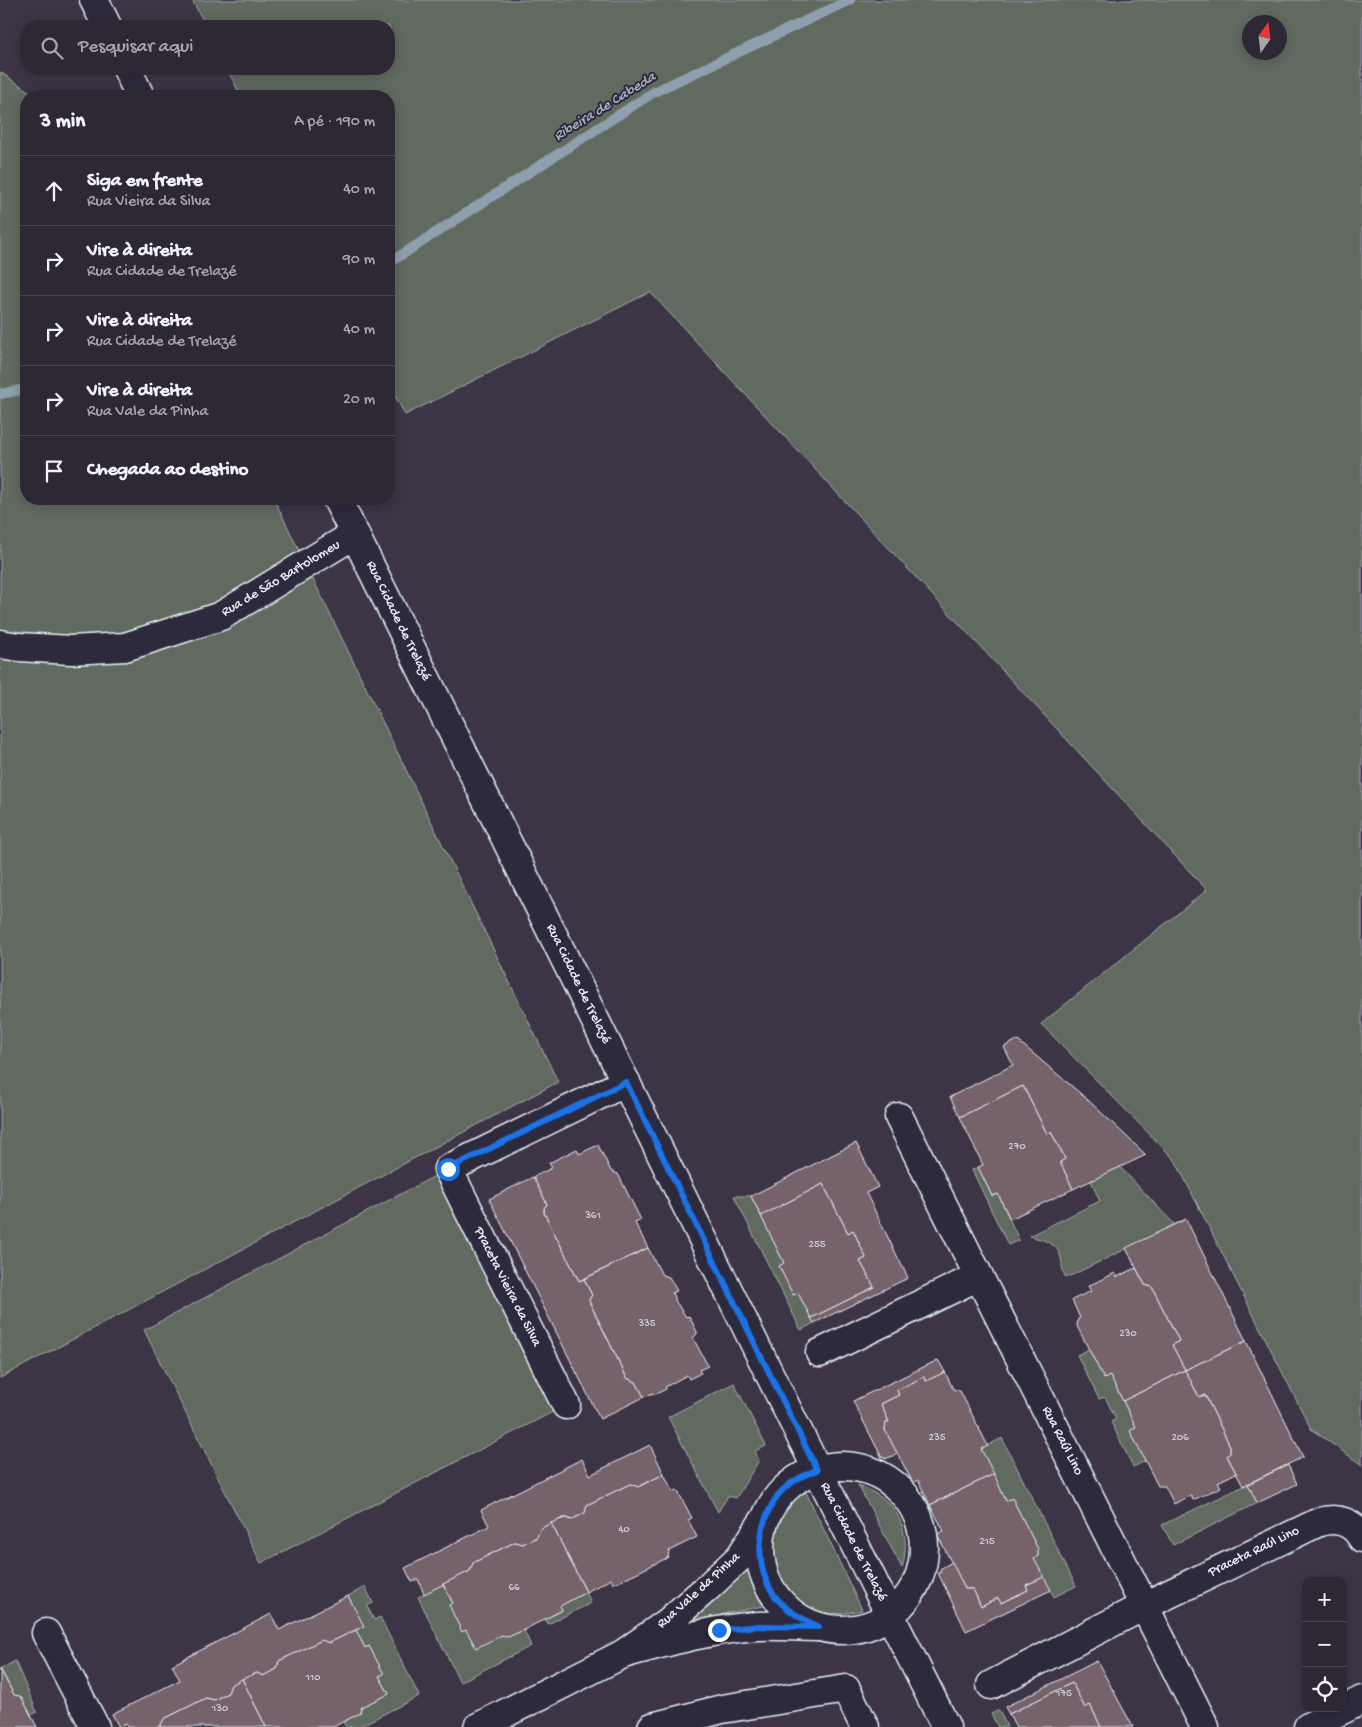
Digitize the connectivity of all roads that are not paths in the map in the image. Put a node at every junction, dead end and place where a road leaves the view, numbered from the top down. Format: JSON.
{"nodes":[{"id":1,"x":94,"y":0,"type":"edge"},
{"id":2,"x":104,"y":20,"type":"edge"},
{"id":3,"x":130,"y":75,"type":"edge"},
{"id":4,"x":137,"y":90,"type":"edge"},
{"id":5,"x":340,"y":505,"type":"edge"},
{"id":6,"x":355,"y":534,"type":"junction"},
{"id":7,"x":0,"y":644,"type":"edge"},
{"id":8,"x":626,"y":1082,"type":"junction"},
{"id":9,"x":899,"y":1117,"type":"dead end"},
{"id":10,"x":979,"y":1276,"type":"junction"},
{"id":11,"x":820,"y":1352,"type":"dead end"},
{"id":12,"x":566,"y":1405,"type":"dead end"},
{"id":13,"x":817,"y":1470,"type":"junction"},
{"id":14,"x":765,"y":1518,"type":"junction"},
{"id":15,"x":1362,"y":1538,"type":"edge"},
{"id":16,"x":1144,"y":1606,"type":"junction"},
{"id":17,"x":890,"y":1615,"type":"junction"},
{"id":18,"x":819,"y":1627,"type":"junction"},
{"id":19,"x":46,"y":1633,"type":"dead end"},
{"id":20,"x":623,"y":1654,"type":"junction"},
{"id":21,"x":991,"y":1685,"type":"dead end"},
{"id":22,"x":1362,"y":1700,"type":"edge"},
{"id":23,"x":95,"y":1727,"type":"edge"},
{"id":24,"x":478,"y":1727,"type":"edge"},
{"id":25,"x":652,"y":1727,"type":"edge"},
{"id":26,"x":865,"y":1727,"type":"edge"},
{"id":27,"x":946,"y":1727,"type":"edge"},
{"id":28,"x":1205,"y":1727,"type":"edge"},
{"id":29,"x":1308,"y":1727,"type":"edge"}],
"edges":[{"from":1,"to":2,"type":"street"},
{"from":3,"to":4,"type":"street"},
{"from":5,"to":6,"type":"street","name":"Rua Cidade de Trelazé"},
{"from":6,"to":7,"type":"street","name":"Rua de São Bartolomeu"},
{"from":6,"to":8,"type":"street","name":"Rua Cidade de Trelazé"},
{"from":8,"to":12,"type":"street","name":"Praceta Vieira da Silva"},
{"from":8,"to":13,"type":"street","name":"Rua Cidade de Trelazé"},
{"from":9,"to":10,"type":"street","name":"Rua Raúl Lino"},
{"from":10,"to":11,"type":"street"},
{"from":10,"to":16,"type":"street","name":"Rua Raúl Lino"},
{"from":13,"to":14,"type":"street","name":"Rua Cidade de Trelazé"},
{"from":13,"to":17,"type":"street","name":"Rua Cidade de Trelazé"},
{"from":13,"to":17,"type":"street","name":"Rua Cidade de Trelazé"},
{"from":14,"to":18,"type":"street","name":"Rua Cidade de Trelazé"},
{"from":14,"to":20,"type":"street","name":"Rua Vale da Pinha"},
{"from":15,"to":16,"type":"street","name":"Praceta Raúl Lino"},
{"from":16,"to":21,"type":"street"},
{"from":16,"to":28,"type":"street","name":"Rua Raúl Lino"},
{"from":17,"to":18,"type":"street","name":"Rua Cidade de Trelazé"},
{"from":17,"to":27,"type":"street","name":"Rua Cidade de Trelazé"},
{"from":18,"to":20,"type":"street","name":"Rua Vale da Pinha"},
{"from":19,"to":23,"type":"street"},
{"from":20,"to":24,"type":"street","name":"Rua Vale da Pinha"},
{"from":22,"to":29,"type":"street"},
{"from":25,"to":26,"type":"street"}]}
